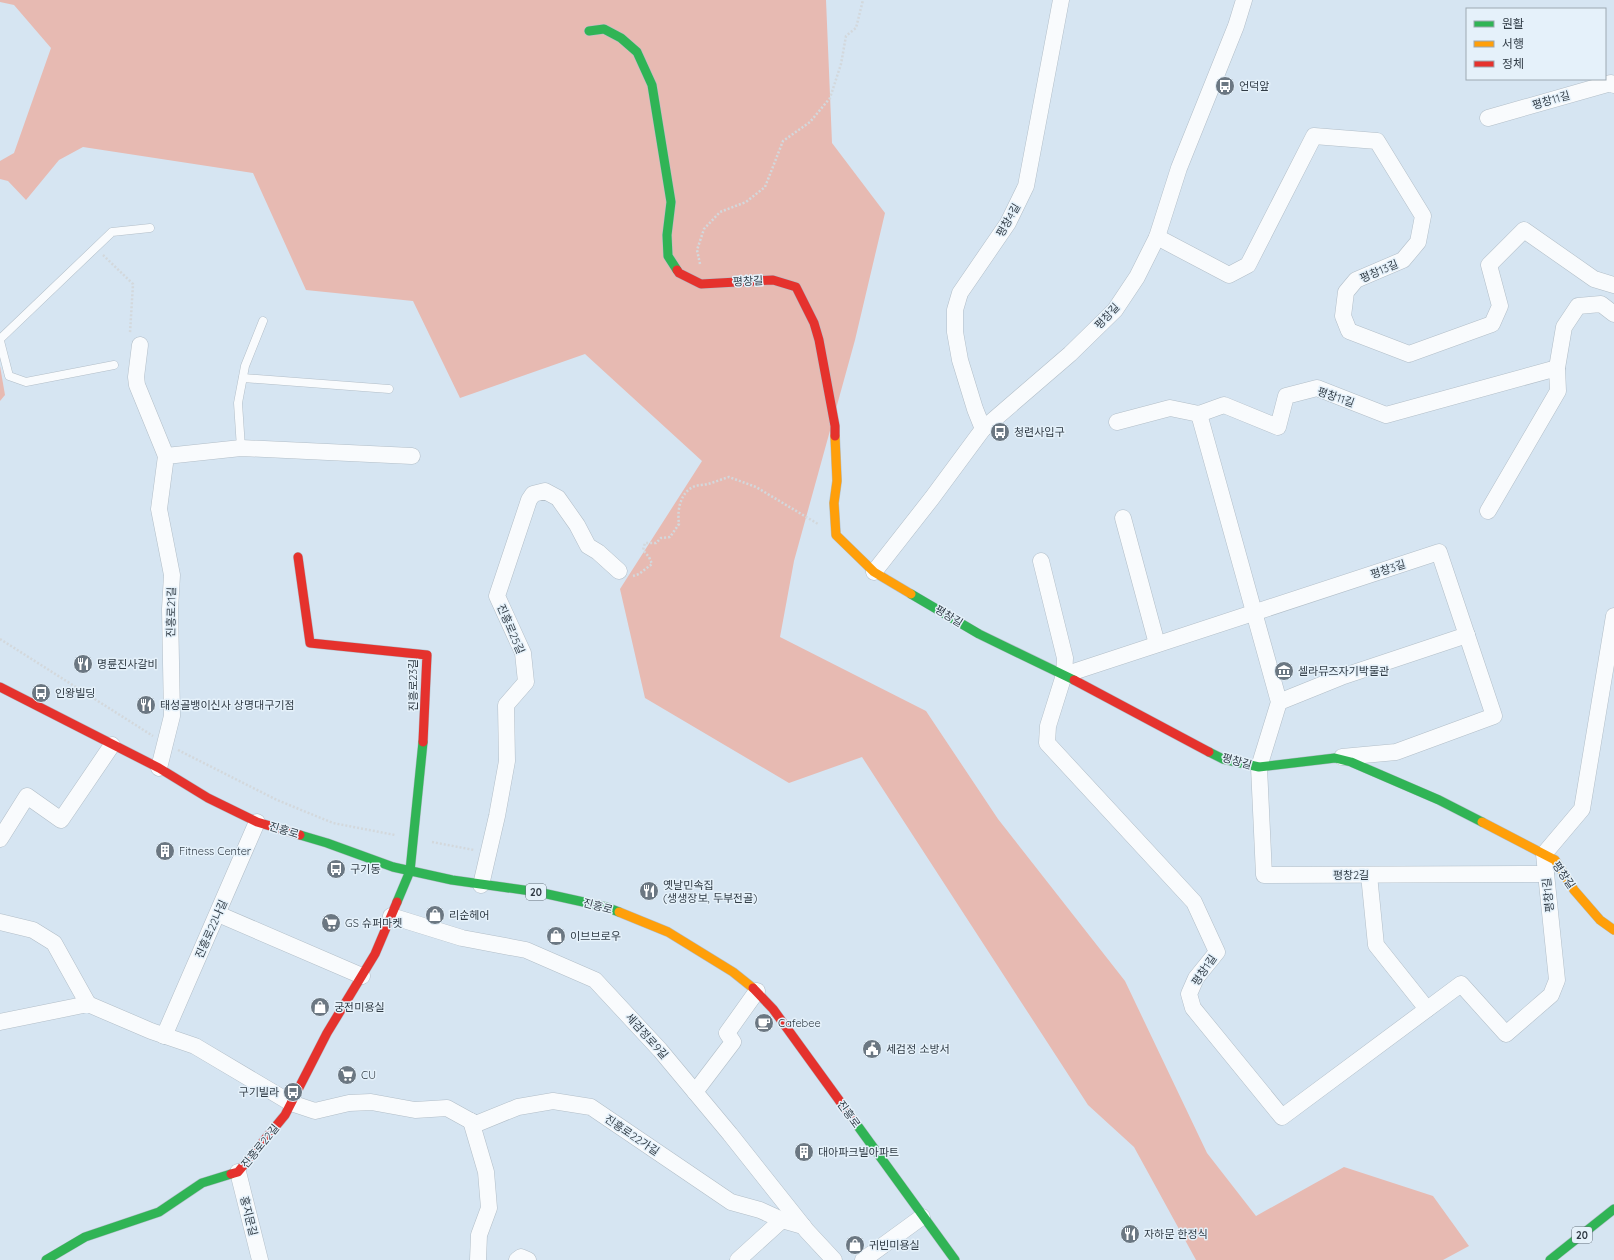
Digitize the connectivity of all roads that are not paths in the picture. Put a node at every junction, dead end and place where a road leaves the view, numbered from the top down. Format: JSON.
{"nodes":[{"id":1,"x":1061,"y":0,"type":"edge"},
{"id":2,"x":1244,"y":0,"type":"edge"},
{"id":3,"x":588,"y":31,"type":"dead end"},
{"id":4,"x":1614,"y":85,"type":"edge"},
{"id":5,"x":1488,"y":118,"type":"dead end"},
{"id":6,"x":150,"y":228,"type":"dead end"},
{"id":7,"x":1157,"y":237,"type":"junction"},
{"id":8,"x":1614,"y":285,"type":"edge"},
{"id":9,"x":1614,"y":314,"type":"edge"},
{"id":10,"x":263,"y":322,"type":"dead end"},
{"id":11,"x":0,"y":340,"type":"edge"},
{"id":12,"x":135,"y":340,"type":"road end"},
{"id":13,"x":114,"y":365,"type":"dead end"},
{"id":14,"x":1557,"y":368,"type":"junction"},
{"id":15,"x":243,"y":378,"type":"junction"},
{"id":16,"x":389,"y":389,"type":"dead end"},
{"id":17,"x":1199,"y":414,"type":"junction"},
{"id":18,"x":1116,"y":422,"type":"dead end"},
{"id":19,"x":983,"y":429,"type":"junction"},
{"id":20,"x":241,"y":448,"type":"junction"},
{"id":21,"x":166,"y":456,"type":"junction"},
{"id":22,"x":412,"y":456,"type":"dead end"},
{"id":23,"x":1488,"y":511,"type":"dead end"},
{"id":24,"x":1123,"y":518,"type":"dead end"},
{"id":25,"x":298,"y":557,"type":"dead end"},
{"id":26,"x":1041,"y":561,"type":"dead end"},
{"id":27,"x":619,"y":571,"type":"road end"},
{"id":28,"x":874,"y":572,"type":"junction"},
{"id":29,"x":1254,"y":612,"type":"junction"},
{"id":30,"x":1614,"y":616,"type":"edge"},
{"id":31,"x":1467,"y":635,"type":"junction"},
{"id":32,"x":1157,"y":644,"type":"junction"},
{"id":33,"x":1064,"y":675,"type":"junction"},
{"id":34,"x":2,"y":690,"type":"edge"},
{"id":35,"x":1279,"y":702,"type":"junction"},
{"id":36,"x":112,"y":745,"type":"junction"},
{"id":37,"x":1335,"y":758,"type":"junction"},
{"id":38,"x":159,"y":768,"type":"junction"},
{"id":39,"x":1259,"y":768,"type":"junction"},
{"id":40,"x":257,"y":822,"type":"junction"},
{"id":41,"x":0,"y":839,"type":"edge"},
{"id":42,"x":1544,"y":854,"type":"junction"},
{"id":43,"x":410,"y":871,"type":"junction"},
{"id":44,"x":1546,"y":874,"type":"junction"},
{"id":45,"x":1369,"y":875,"type":"junction"},
{"id":46,"x":481,"y":885,"type":"junction"},
{"id":47,"x":218,"y":914,"type":"junction"},
{"id":48,"x":391,"y":916,"type":"junction"},
{"id":49,"x":0,"y":922,"type":"edge"},
{"id":50,"x":1614,"y":930,"type":"edge"},
{"id":51,"x":362,"y":976,"type":"junction"},
{"id":52,"x":757,"y":991,"type":"junction"},
{"id":53,"x":88,"y":1004,"type":"junction"},
{"id":54,"x":1427,"y":1009,"type":"junction"},
{"id":55,"x":0,"y":1022,"type":"edge"},
{"id":56,"x":164,"y":1036,"type":"junction"},
{"id":57,"x":695,"y":1092,"type":"junction"},
{"id":58,"x":291,"y":1103,"type":"junction"},
{"id":59,"x":471,"y":1121,"type":"junction"},
{"id":60,"x":238,"y":1172,"type":"junction"},
{"id":61,"x":1614,"y":1209,"type":"edge"},
{"id":62,"x":922,"y":1217,"type":"junction"},
{"id":63,"x":782,"y":1220,"type":"junction"},
{"id":64,"x":803,"y":1226,"type":"junction"},
{"id":65,"x":46,"y":1260,"type":"edge"},
{"id":66,"x":260,"y":1260,"type":"edge"},
{"id":67,"x":478,"y":1260,"type":"edge"},
{"id":68,"x":517,"y":1260,"type":"edge"},
{"id":69,"x":528,"y":1260,"type":"edge"},
{"id":70,"x":738,"y":1260,"type":"edge"},
{"id":71,"x":834,"y":1260,"type":"edge"},
{"id":72,"x":863,"y":1260,"type":"edge"},
{"id":73,"x":955,"y":1260,"type":"edge"},
{"id":74,"x":1550,"y":1260,"type":"edge"}],
"edges":[{"from":1,"to":19,"type":"street","name":"평창4길"},
{"from":2,"to":7,"type":"street","name":"평창길","number":"평창길"},
{"from":3,"to":28,"type":"street","name":"평창길","number":"평창길"},
{"from":4,"to":5,"type":"street","name":"평창11길"},
{"from":6,"to":11,"type":"lane"},
{"from":7,"to":8,"type":"street","name":"평창13길"},
{"from":7,"to":19,"type":"street","name":"평창길","number":"평창길"},
{"from":9,"to":14,"type":"street"},
{"from":10,"to":15,"type":"lane"},
{"from":11,"to":13,"type":"lane"},
{"from":12,"to":21,"type":"street","name":"진흥로21길"},
{"from":14,"to":17,"type":"street","name":"평창11길"},
{"from":14,"to":23,"type":"street"},
{"from":15,"to":16,"type":"lane"},
{"from":15,"to":20,"type":"lane"},
{"from":17,"to":18,"type":"street"},
{"from":17,"to":29,"type":"street"},
{"from":19,"to":28,"type":"street","name":"평창길","number":"평창길"},
{"from":20,"to":21,"type":"street"},
{"from":20,"to":22,"type":"street"},
{"from":21,"to":38,"type":"street","name":"진흥로21길"},
{"from":24,"to":32,"type":"street"},
{"from":25,"to":43,"type":"street","name":"진흥로23길"},
{"from":26,"to":33,"type":"street"},
{"from":27,"to":46,"type":"street","name":"진흥로25길"},
{"from":28,"to":33,"type":"street","name":"평창길","number":"평창길"},
{"from":29,"to":31,"type":"street","name":"평창3길"},
{"from":29,"to":32,"type":"street","name":"평창3길"},
{"from":29,"to":35,"type":"street"},
{"from":30,"to":42,"type":"street"},
{"from":31,"to":35,"type":"street"},
{"from":31,"to":37,"type":"street","name":"평창3길"},
{"from":32,"to":33,"type":"street","name":"평창3길"},
{"from":33,"to":39,"type":"street","name":"평창길","number":"평창길"},
{"from":33,"to":54,"type":"street","name":"평창1길"},
{"from":34,"to":36,"type":"street","name":"진흥로","number":"20"},
{"from":35,"to":39,"type":"street"},
{"from":36,"to":38,"type":"street","name":"진흥로","number":"20"},
{"from":36,"to":41,"type":"street"},
{"from":37,"to":39,"type":"street","name":"평창길","number":"평창길"},
{"from":37,"to":42,"type":"street","name":"평창길","number":"평창길"},
{"from":38,"to":40,"type":"street","name":"진흥로","number":"20"},
{"from":39,"to":45,"type":"street","name":"평창2길"},
{"from":40,"to":43,"type":"street","name":"진흥로","number":"20"},
{"from":40,"to":47,"type":"street","name":"진흥로22나길"},
{"from":42,"to":44,"type":"street","name":"평창1길"},
{"from":42,"to":50,"type":"street","name":"평창길","number":"평창길"},
{"from":43,"to":46,"type":"street","name":"진흥로","number":"20"},
{"from":43,"to":48,"type":"street","name":"진흥로22길"},
{"from":44,"to":45,"type":"street","name":"평창2길"},
{"from":44,"to":54,"type":"street","name":"평창1길"},
{"from":45,"to":54,"type":"street"},
{"from":46,"to":52,"type":"street","name":"진흥로","number":"20"},
{"from":47,"to":51,"type":"street"},
{"from":47,"to":56,"type":"street","name":"진흥로22나길"},
{"from":48,"to":51,"type":"street","name":"진흥로22길"},
{"from":48,"to":57,"type":"street","name":"세검정로9길"},
{"from":49,"to":53,"type":"street"},
{"from":51,"to":58,"type":"street","name":"진흥로22길"},
{"from":52,"to":57,"type":"street"},
{"from":52,"to":62,"type":"street","name":"진흥로","number":"20"},
{"from":53,"to":55,"type":"street"},
{"from":53,"to":56,"type":"street"},
{"from":56,"to":58,"type":"street"},
{"from":57,"to":64,"type":"street","name":"세검정로9길"},
{"from":58,"to":59,"type":"street"},
{"from":58,"to":60,"type":"street","name":"진흥로22길"},
{"from":59,"to":63,"type":"street","name":"진흥로22가길"},
{"from":59,"to":67,"type":"street"},
{"from":60,"to":65,"type":"street","name":"진흥로22길"},
{"from":60,"to":66,"type":"street","name":"홍지문길","number":"홍지문길"},
{"from":61,"to":74,"type":"street","number":"20"},
{"from":62,"to":72,"type":"street"},
{"from":62,"to":73,"type":"street","name":"진흥로","number":"20"},
{"from":63,"to":64,"type":"street","name":"진흥로22가길"},
{"from":63,"to":70,"type":"street"},
{"from":64,"to":71,"type":"street","name":"세검정로9길"},
{"from":68,"to":69,"type":"street"}]}
